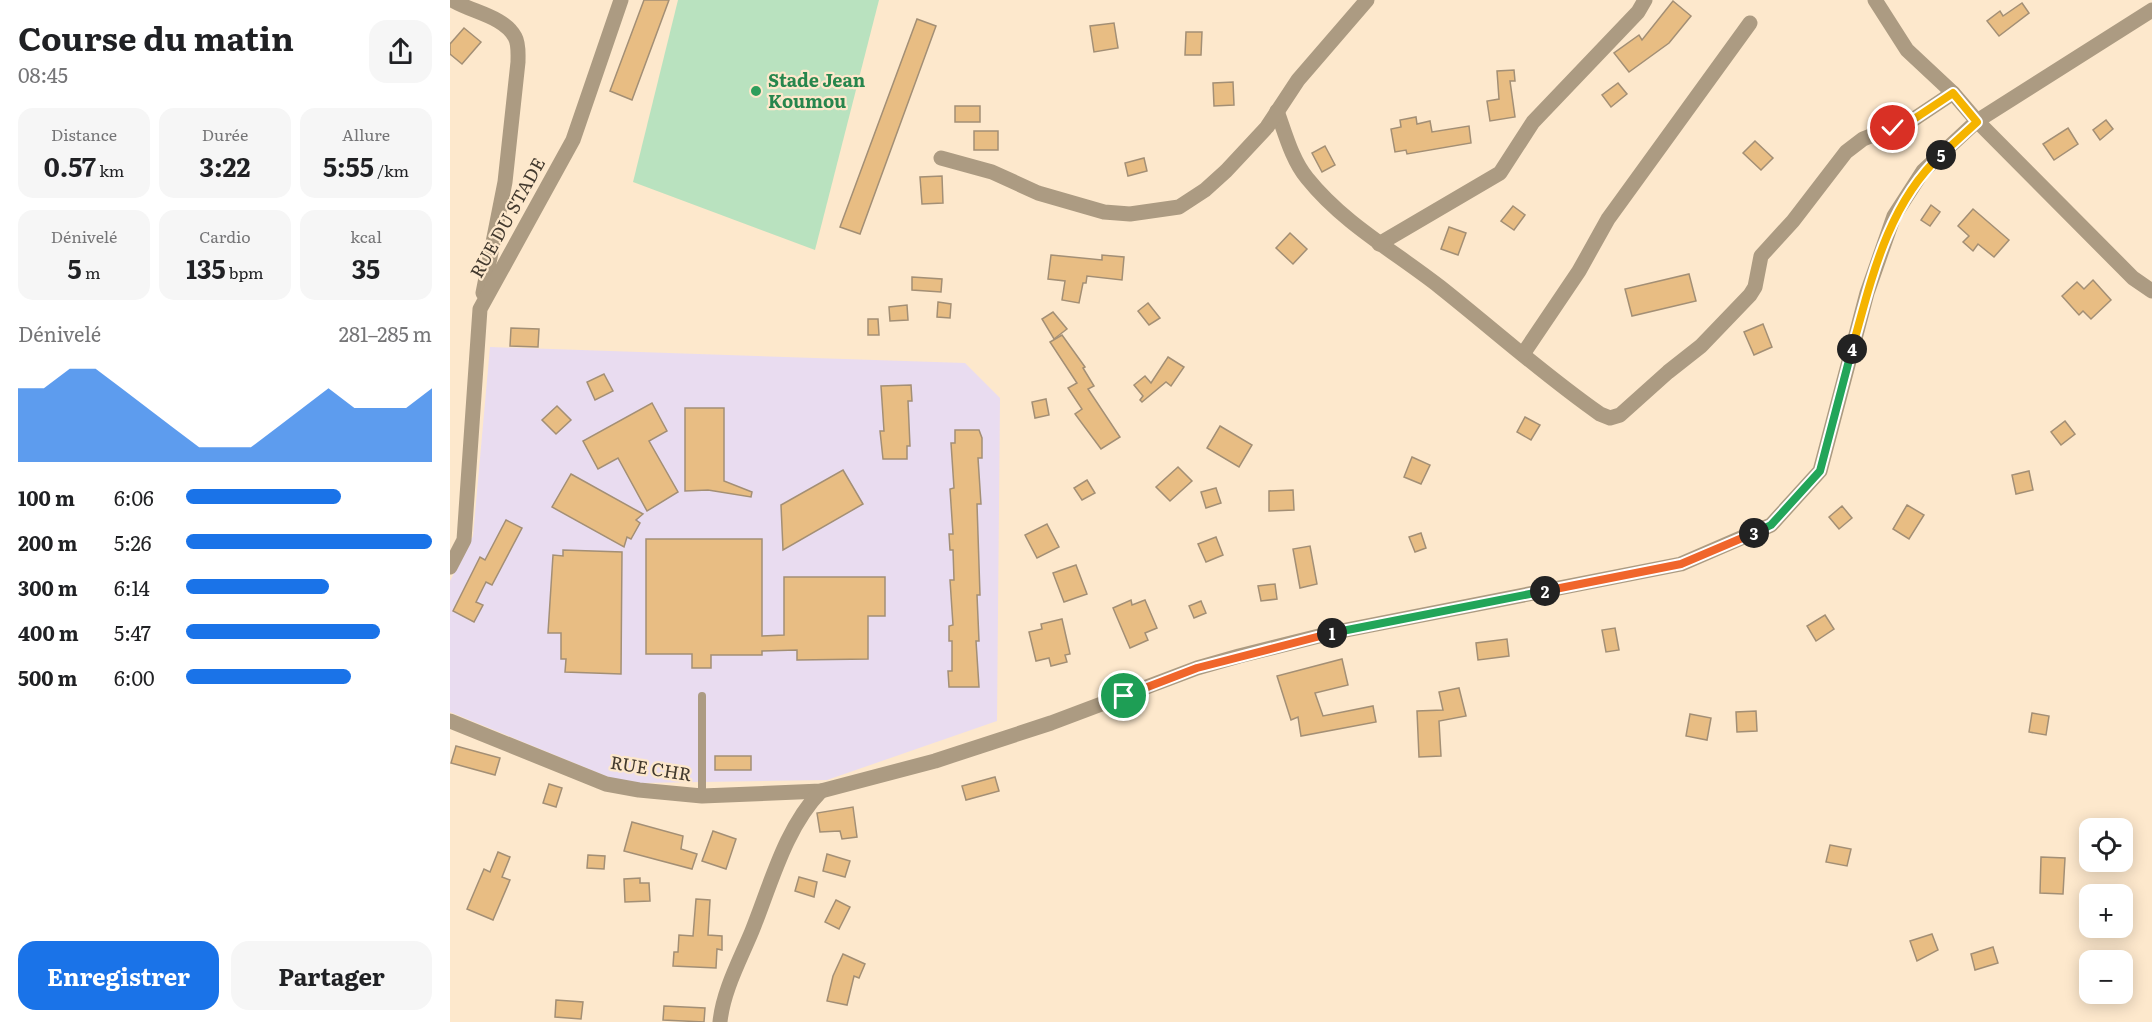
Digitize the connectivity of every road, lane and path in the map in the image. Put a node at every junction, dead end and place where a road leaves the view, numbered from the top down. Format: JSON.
{"nodes":[{"id":1,"x":452,"y":0,"type":"edge"},
{"id":2,"x":621,"y":0,"type":"edge"},
{"id":3,"x":1367,"y":0,"type":"edge"},
{"id":4,"x":1646,"y":0,"type":"edge"},
{"id":5,"x":1875,"y":0,"type":"edge"},
{"id":6,"x":2152,"y":10,"type":"edge"},
{"id":7,"x":1750,"y":23,"type":"dead end"},
{"id":8,"x":1953,"y":93,"type":"junction"},
{"id":9,"x":1277,"y":111,"type":"junction"},
{"id":10,"x":1977,"y":122,"type":"junction"},
{"id":11,"x":1267,"y":127,"type":"junction"},
{"id":12,"x":1284,"y":130,"type":"junction"},
{"id":13,"x":941,"y":158,"type":"dead end"},
{"id":14,"x":1379,"y":244,"type":"junction"},
{"id":15,"x":2152,"y":291,"type":"edge"},
{"id":16,"x":480,"y":309,"type":"junction"},
{"id":17,"x":1522,"y":354,"type":"junction"},
{"id":18,"x":450,"y":567,"type":"edge"},
{"id":19,"x":702,"y":696,"type":"dead end"},
{"id":20,"x":450,"y":721,"type":"edge"},
{"id":21,"x":821,"y":791,"type":"junction"},
{"id":22,"x":702,"y":796,"type":"junction"},
{"id":23,"x":720,"y":1022,"type":"edge"}],
"edges":[{"from":1,"to":16,"type":"street"},
{"from":2,"to":16,"type":"street","name":"RUE DU STADE"},
{"from":3,"to":9,"type":"street"},
{"from":4,"to":14,"type":"street"},
{"from":5,"to":8,"type":"street"},
{"from":6,"to":10,"type":"street","name":"RUE CHR"},
{"from":7,"to":17,"type":"street"},
{"from":8,"to":10,"type":"street"},
{"from":8,"to":17,"type":"street"},
{"from":9,"to":11,"type":"street"},
{"from":9,"to":12,"type":"street"},
{"from":10,"to":15,"type":"street"},
{"from":10,"to":21,"type":"street","name":"RUE CHR"},
{"from":11,"to":12,"type":"street"},
{"from":11,"to":13,"type":"street"},
{"from":12,"to":14,"type":"street"},
{"from":14,"to":17,"type":"street"},
{"from":16,"to":18,"type":"street","name":"RUE DU STADE"},
{"from":19,"to":22,"type":"lane"},
{"from":20,"to":22,"type":"street","name":"RUE CHR"},
{"from":21,"to":22,"type":"street","name":"RUE CHR"},
{"from":21,"to":23,"type":"street"}]}
